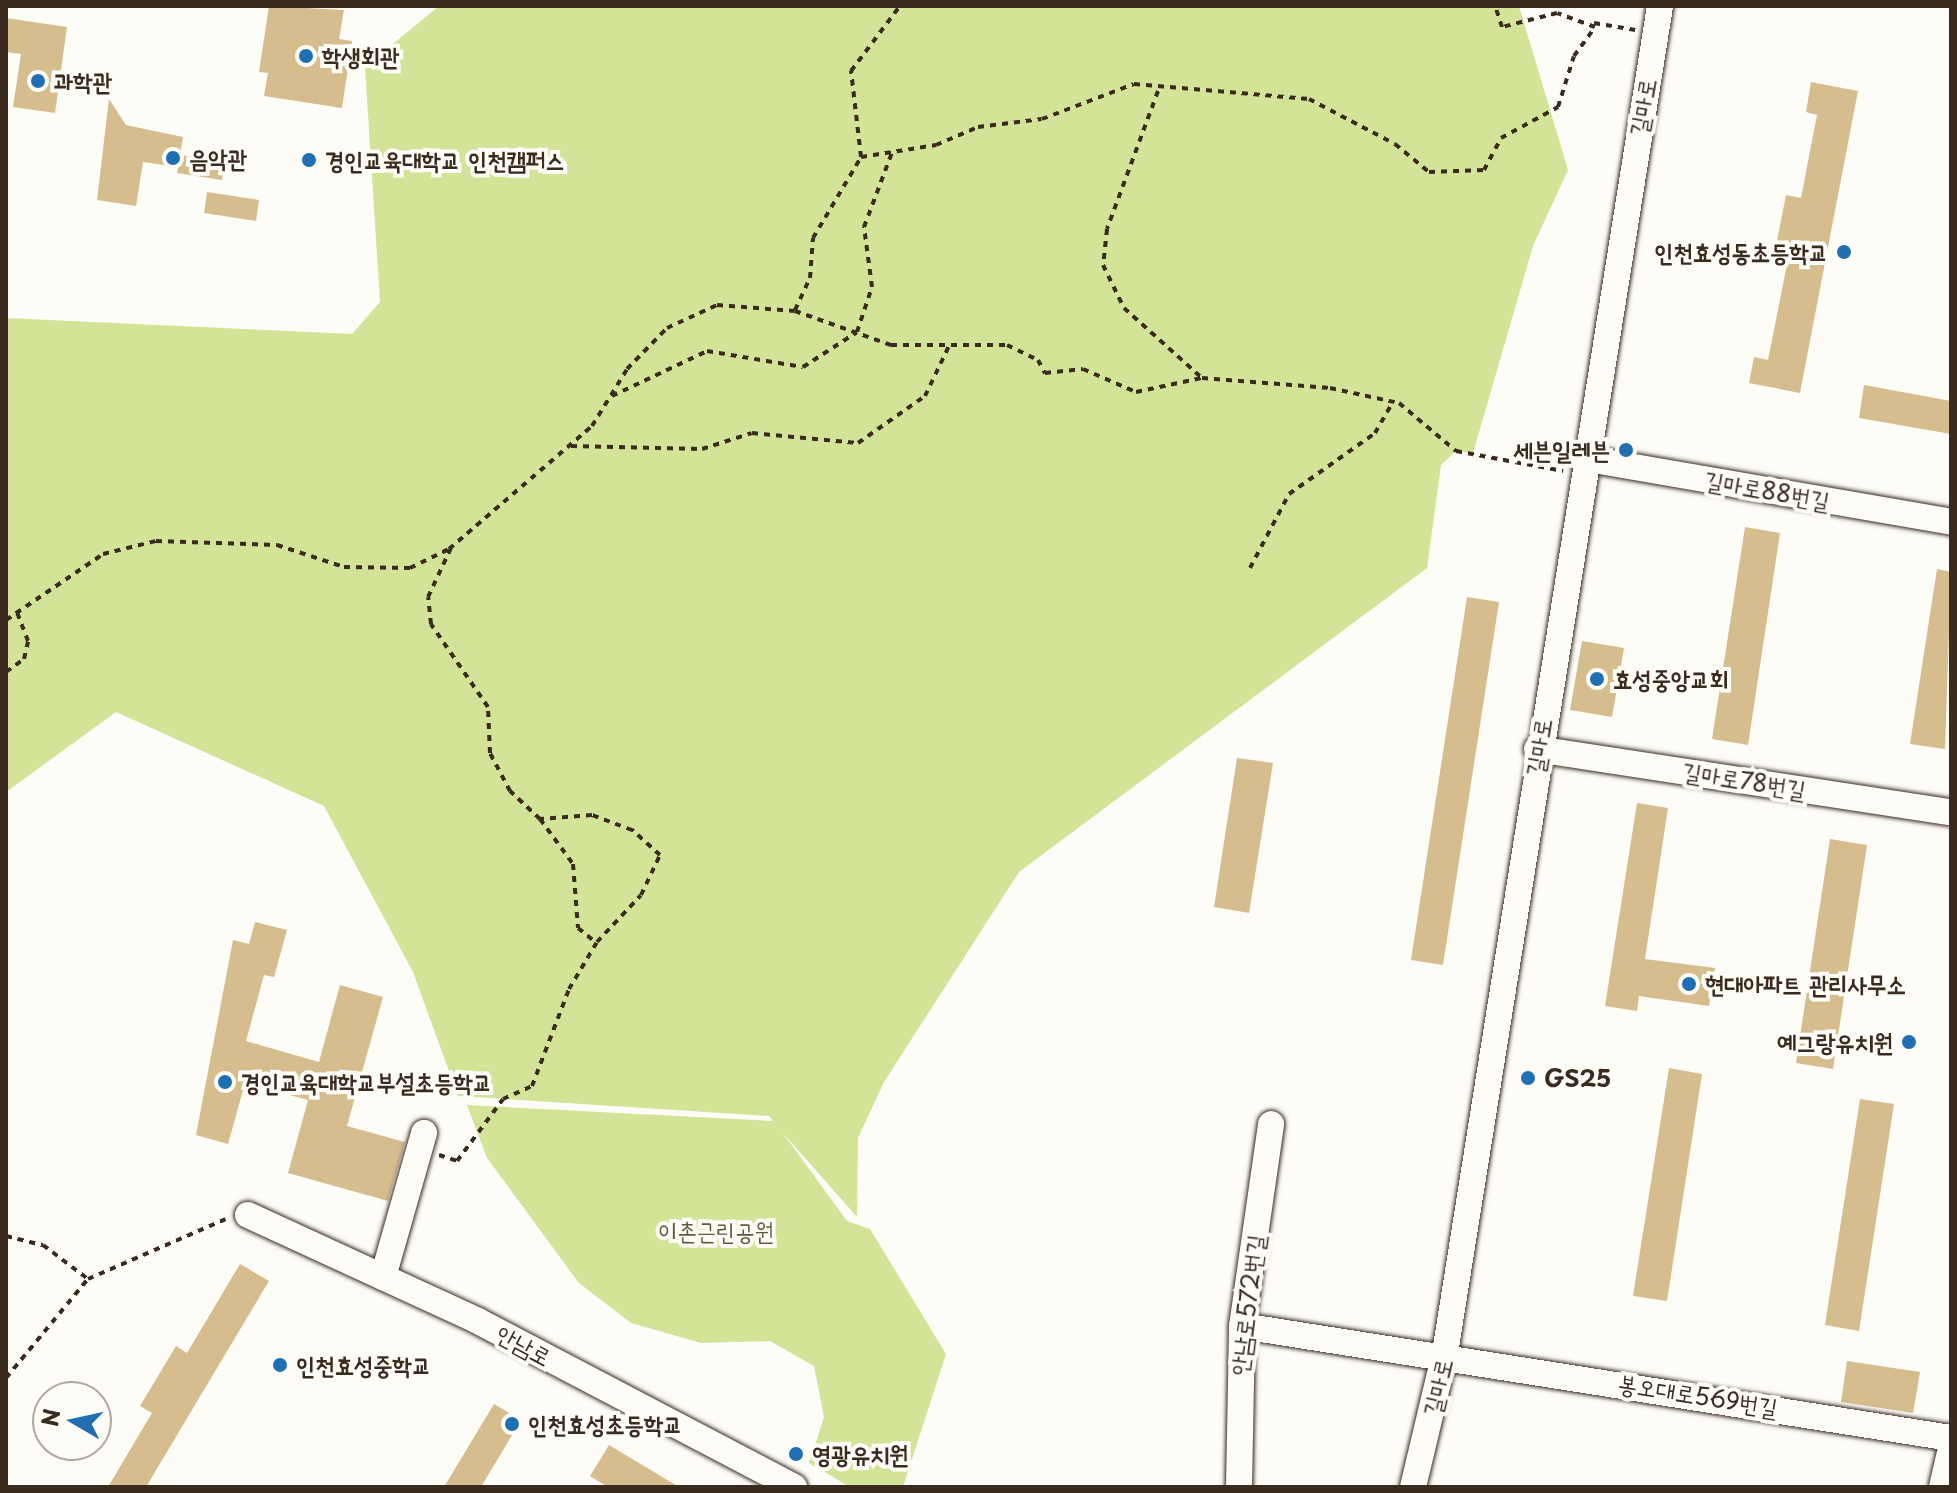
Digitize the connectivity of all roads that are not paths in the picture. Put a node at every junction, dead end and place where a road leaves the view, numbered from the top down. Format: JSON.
{"nodes":[{"id":1,"x":1660,"y":6,"type":"edge"},
{"id":2,"x":1581,"y":466,"type":"junction"},
{"id":3,"x":1951,"y":522,"type":"edge"},
{"id":4,"x":1537,"y":749,"type":"junction"},
{"id":5,"x":1951,"y":812,"type":"edge"},
{"id":6,"x":1271,"y":1124,"type":"dead end"},
{"id":7,"x":422,"y":1140,"type":"road end"},
{"id":8,"x":248,"y":1215,"type":"road end"},
{"id":9,"x":383,"y":1277,"type":"junction"},
{"id":10,"x":1242,"y":1326,"type":"junction"},
{"id":11,"x":1445,"y":1353,"type":"junction"},
{"id":12,"x":1951,"y":1438,"type":"edge"},
{"id":13,"x":1951,"y":1449,"type":"edge"},
{"id":14,"x":794,"y":1487,"type":"edge"},
{"id":15,"x":1239,"y":1487,"type":"edge"},
{"id":16,"x":1413,"y":1487,"type":"edge"},
{"id":17,"x":1942,"y":1487,"type":"edge"}],
"edges":[{"from":1,"to":2,"type":"street","name":"길마로"},
{"from":2,"to":3,"type":"street","name":"길마로88번길"},
{"from":2,"to":4,"type":"street","name":"길마로"},
{"from":4,"to":5,"type":"street","name":"길마로78번길"},
{"from":4,"to":11,"type":"street","name":"길마로"},
{"from":6,"to":10,"type":"street","name":"안남로572번길"},
{"from":7,"to":9,"type":"street"},
{"from":8,"to":9,"type":"street","name":"안남로"},
{"from":9,"to":14,"type":"street","name":"안남로"},
{"from":10,"to":11,"type":"street","name":"봉오대로569번길"},
{"from":10,"to":15,"type":"street","name":"안남로572번길"},
{"from":11,"to":12,"type":"street","name":"봉오대로569번길"},
{"from":11,"to":16,"type":"street","name":"길마로"},
{"from":13,"to":17,"type":"street"}]}
